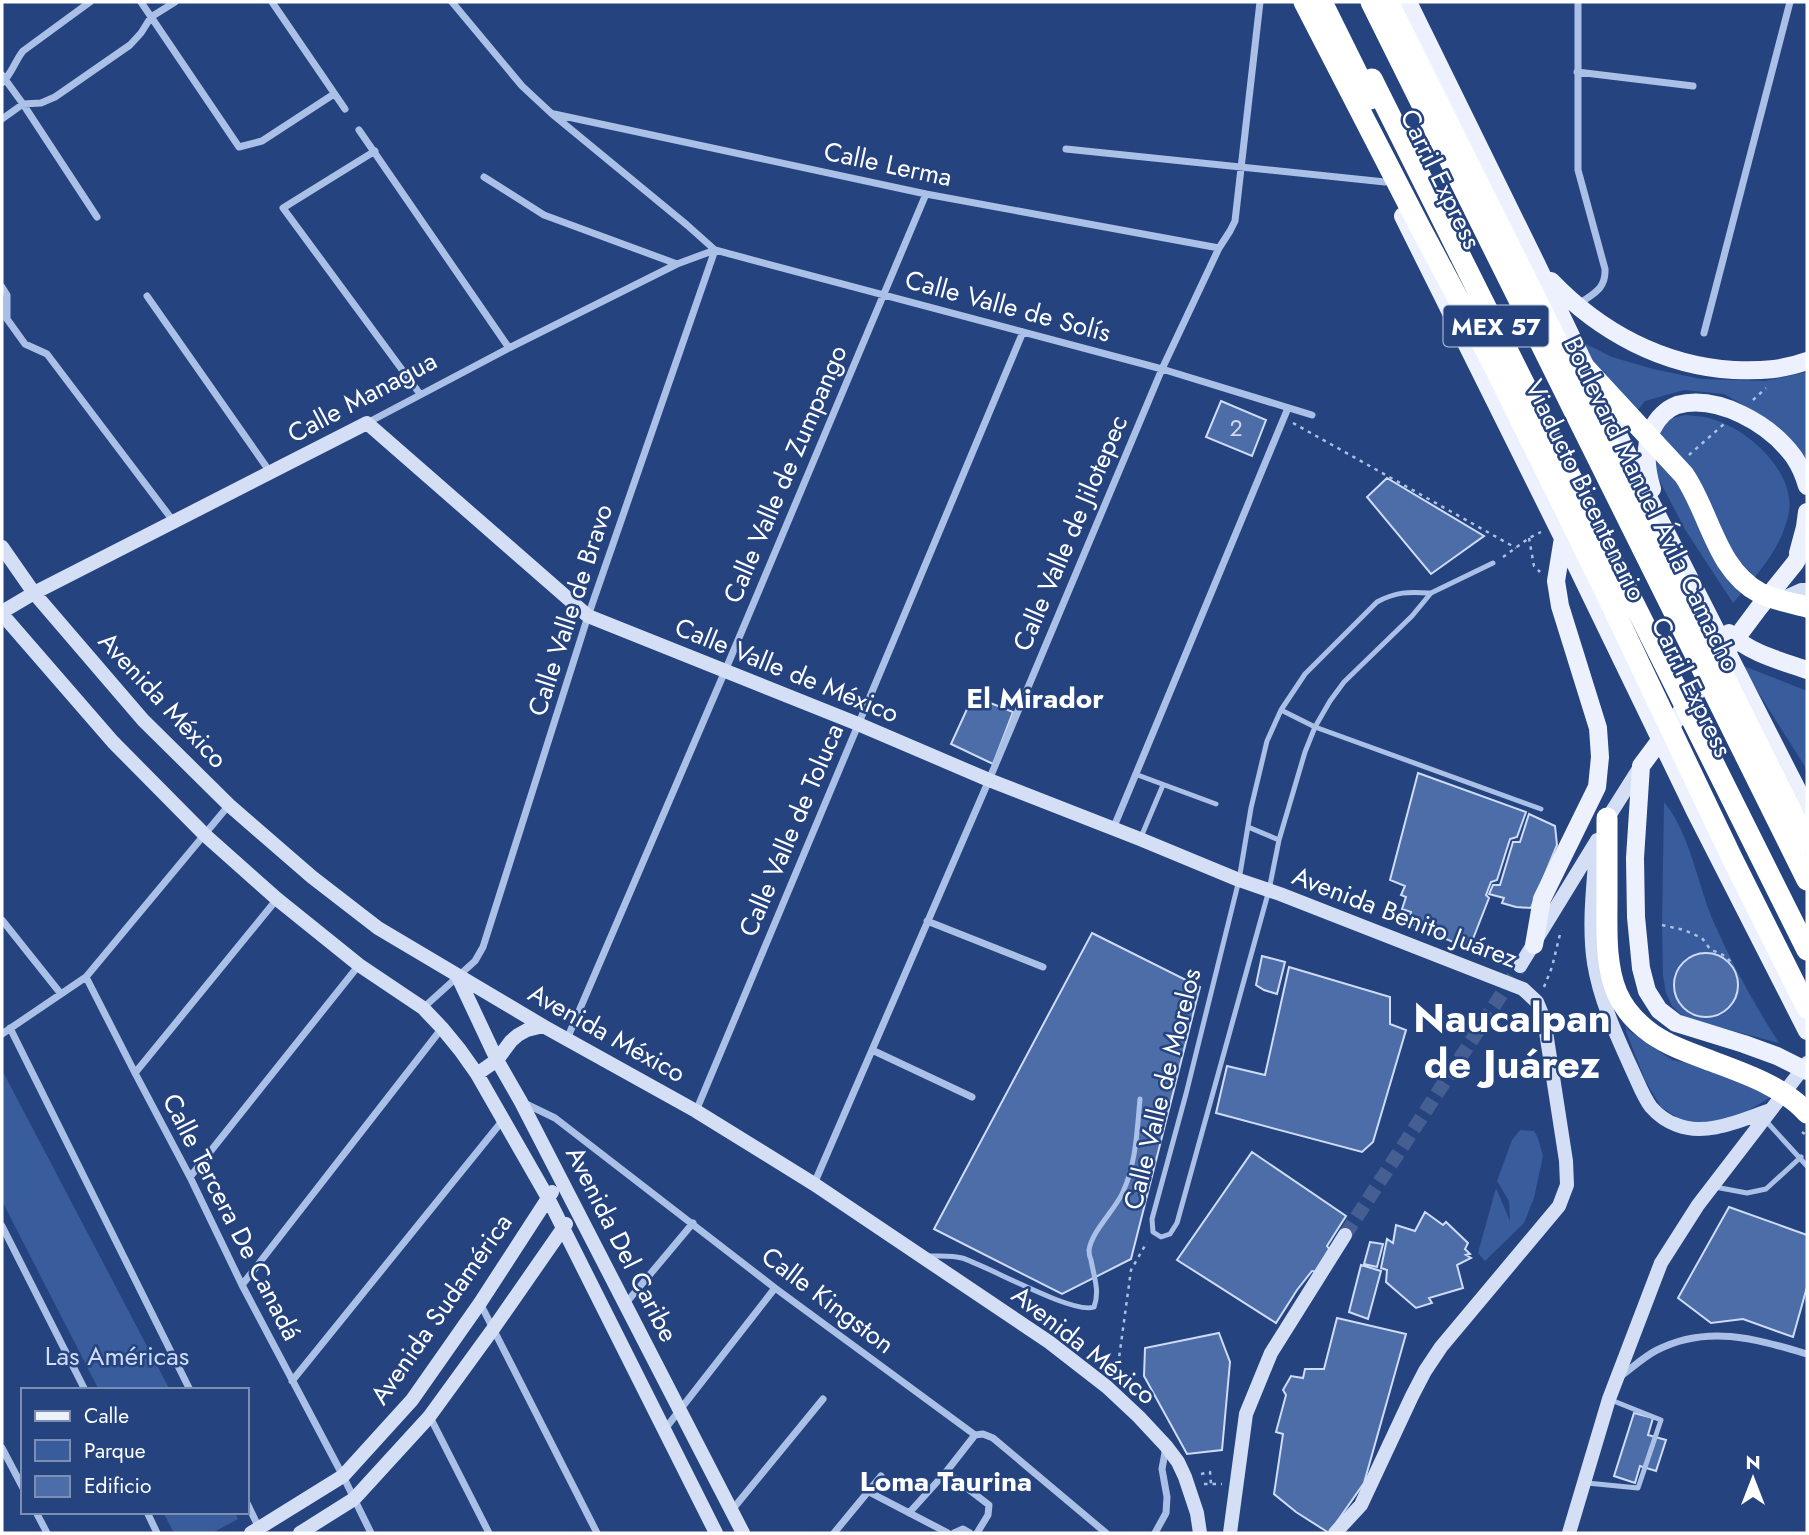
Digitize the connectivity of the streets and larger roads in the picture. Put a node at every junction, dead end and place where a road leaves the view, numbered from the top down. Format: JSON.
{"nodes":[{"id":1,"x":90,"y":2,"type":"edge"},
{"id":2,"x":141,"y":2,"type":"edge"},
{"id":3,"x":175,"y":2,"type":"edge"},
{"id":4,"x":272,"y":2,"type":"edge"},
{"id":5,"x":452,"y":2,"type":"edge"},
{"id":6,"x":1260,"y":2,"type":"edge"},
{"id":7,"x":1294,"y":2,"type":"edge"},
{"id":8,"x":1304,"y":2,"type":"edge"},
{"id":9,"x":1322,"y":2,"type":"edge"},
{"id":10,"x":1334,"y":2,"type":"edge"},
{"id":11,"x":1371,"y":2,"type":"edge"},
{"id":12,"x":1388,"y":2,"type":"edge"},
{"id":13,"x":1409,"y":2,"type":"edge"},
{"id":14,"x":1578,"y":2,"type":"edge"},
{"id":15,"x":1790,"y":2,"type":"edge"},
{"id":16,"x":151,"y":17,"type":"junction"},
{"id":17,"x":1577,"y":72,"type":"junction"},
{"id":18,"x":3,"y":79,"type":"edge"},
{"id":19,"x":1693,"y":86,"type":"dead end"},
{"id":20,"x":334,"y":94,"type":"junction"},
{"id":21,"x":23,"y":104,"type":"junction"},
{"id":22,"x":345,"y":109,"type":"dead end"},
{"id":23,"x":551,"y":113,"type":"junction"},
{"id":24,"x":2,"y":119,"type":"edge"},
{"id":25,"x":359,"y":130,"type":"dead end"},
{"id":26,"x":1066,"y":149,"type":"dead end"},
{"id":27,"x":375,"y":150,"type":"junction"},
{"id":28,"x":1241,"y":167,"type":"junction"},
{"id":29,"x":484,"y":177,"type":"dead end"},
{"id":30,"x":1385,"y":182,"type":"junction"},
{"id":31,"x":1461,"y":183,"type":"junction"},
{"id":32,"x":926,"y":194,"type":"junction"},
{"id":33,"x":1510,"y":209,"type":"junction"},
{"id":34,"x":97,"y":218,"type":"dead end"},
{"id":35,"x":1219,"y":248,"type":"junction"},
{"id":36,"x":715,"y":250,"type":"junction"},
{"id":37,"x":677,"y":264,"type":"junction"},
{"id":38,"x":1537,"y":265,"type":"junction"},
{"id":39,"x":2,"y":287,"type":"edge"},
{"id":40,"x":884,"y":294,"type":"junction"},
{"id":41,"x":147,"y":296,"type":"dead end"},
{"id":42,"x":1576,"y":306,"type":"junction"},
{"id":43,"x":1023,"y":332,"type":"junction"},
{"id":44,"x":1553,"y":332,"type":"junction"},
{"id":45,"x":1704,"y":333,"type":"dead end"},
{"id":46,"x":509,"y":348,"type":"junction"},
{"id":47,"x":1807,"y":361,"type":"edge"},
{"id":48,"x":1162,"y":369,"type":"junction"},
{"id":49,"x":420,"y":394,"type":"junction"},
{"id":50,"x":1497,"y":406,"type":"junction"},
{"id":51,"x":1288,"y":408,"type":"junction"},
{"id":52,"x":1312,"y":415,"type":"dead end"},
{"id":53,"x":367,"y":423,"type":"junction"},
{"id":54,"x":1561,"y":455,"type":"junction"},
{"id":55,"x":270,"y":473,"type":"junction"},
{"id":56,"x":1807,"y":486,"type":"edge"},
{"id":57,"x":1807,"y":512,"type":"edge"},
{"id":58,"x":174,"y":522,"type":"junction"},
{"id":59,"x":1666,"y":532,"type":"junction"},
{"id":60,"x":1563,"y":538,"type":"junction"},
{"id":61,"x":1807,"y":543,"type":"edge"},
{"id":62,"x":2,"y":547,"type":"edge"},
{"id":63,"x":1795,"y":563,"type":"junction"},
{"id":64,"x":1807,"y":590,"type":"edge"},
{"id":65,"x":34,"y":593,"type":"junction"},
{"id":66,"x":1704,"y":607,"type":"junction"},
{"id":67,"x":1807,"y":607,"type":"edge"},
{"id":68,"x":1758,"y":608,"type":"junction"},
{"id":69,"x":2,"y":613,"type":"edge"},
{"id":70,"x":588,"y":616,"type":"junction"},
{"id":71,"x":1805,"y":670,"type":"edge"},
{"id":72,"x":725,"y":671,"type":"junction"},
{"id":73,"x":858,"y":724,"type":"junction"},
{"id":74,"x":1641,"y":766,"type":"junction"},
{"id":75,"x":989,"y":780,"type":"junction"},
{"id":76,"x":229,"y":805,"type":"junction"},
{"id":77,"x":1807,"y":809,"type":"edge"},
{"id":78,"x":1607,"y":818,"type":"junction"},
{"id":79,"x":1113,"y":828,"type":"junction"},
{"id":80,"x":205,"y":835,"type":"junction"},
{"id":81,"x":1597,"y":840,"type":"junction"},
{"id":82,"x":1807,"y":843,"type":"edge"},
{"id":83,"x":1239,"y":880,"type":"joint"},
{"id":84,"x":1807,"y":880,"type":"edge"},
{"id":85,"x":277,"y":900,"type":"junction"},
{"id":86,"x":2,"y":920,"type":"edge"},
{"id":87,"x":927,"y":921,"type":"junction"},
{"id":88,"x":1534,"y":945,"type":"junction"},
{"id":89,"x":1807,"y":950,"type":"edge"},
{"id":90,"x":359,"y":965,"type":"junction"},
{"id":91,"x":1520,"y":966,"type":"tunnel mouth"},
{"id":92,"x":1043,"y":967,"type":"dead end"},
{"id":93,"x":86,"y":977,"type":"junction"},
{"id":94,"x":458,"y":977,"type":"junction"},
{"id":95,"x":1807,"y":983,"type":"edge"},
{"id":96,"x":61,"y":994,"type":"junction"},
{"id":97,"x":423,"y":1008,"type":"junction"},
{"id":98,"x":1803,"y":1011,"type":"edge"},
{"id":99,"x":543,"y":1027,"type":"junction"},
{"id":100,"x":10,"y":1028,"type":"junction"},
{"id":101,"x":442,"y":1028,"type":"junction"},
{"id":102,"x":1807,"y":1031,"type":"edge"},
{"id":103,"x":2,"y":1034,"type":"edge"},
{"id":104,"x":566,"y":1040,"type":"junction"},
{"id":105,"x":872,"y":1051,"type":"junction"},
{"id":106,"x":497,"y":1060,"type":"junction"},
{"id":107,"x":1807,"y":1063,"type":"edge"},
{"id":108,"x":1807,"y":1071,"type":"edge"},
{"id":109,"x":135,"y":1073,"type":"junction"},
{"id":110,"x":477,"y":1074,"type":"junction"},
{"id":111,"x":972,"y":1097,"type":"dead end"},
{"id":112,"x":521,"y":1102,"type":"junction"},
{"id":113,"x":696,"y":1111,"type":"junction"},
{"id":114,"x":1807,"y":1113,"type":"edge"},
{"id":115,"x":1767,"y":1114,"type":"junction"},
{"id":116,"x":503,"y":1120,"type":"junction"},
{"id":117,"x":191,"y":1177,"type":"junction"},
{"id":118,"x":560,"y":1179,"type":"junction"},
{"id":119,"x":814,"y":1184,"type":"junction"},
{"id":120,"x":548,"y":1198,"type":"junction"},
{"id":121,"x":576,"y":1209,"type":"junction"},
{"id":122,"x":693,"y":1223,"type":"junction"},
{"id":123,"x":2,"y":1226,"type":"edge"},
{"id":124,"x":563,"y":1229,"type":"junction"},
{"id":125,"x":1345,"y":1235,"type":"tunnel mouth"},
{"id":126,"x":242,"y":1285,"type":"junction"},
{"id":127,"x":775,"y":1288,"type":"junction"},
{"id":128,"x":480,"y":1303,"type":"junction"},
{"id":129,"x":625,"y":1304,"type":"junction"},
{"id":130,"x":493,"y":1329,"type":"junction"},
{"id":131,"x":1807,"y":1354,"type":"edge"},
{"id":132,"x":1615,"y":1380,"type":"junction"},
{"id":133,"x":292,"y":1381,"type":"junction"},
{"id":134,"x":84,"y":1388,"type":"edge"},
{"id":135,"x":189,"y":1388,"type":"edge"},
{"id":136,"x":823,"y":1399,"type":"dead end"},
{"id":137,"x":680,"y":1411,"type":"junction"},
{"id":138,"x":429,"y":1417,"type":"junction"},
{"id":139,"x":665,"y":1430,"type":"junction"},
{"id":140,"x":975,"y":1435,"type":"junction"},
{"id":141,"x":1166,"y":1446,"type":"junction"},
{"id":142,"x":2,"y":1448,"type":"edge"},
{"id":143,"x":946,"y":1472,"type":"junction"},
{"id":144,"x":343,"y":1476,"type":"junction"},
{"id":145,"x":881,"y":1476,"type":"dead end"},
{"id":146,"x":21,"y":1484,"type":"edge"},
{"id":147,"x":869,"y":1492,"type":"junction"},
{"id":148,"x":354,"y":1499,"type":"junction"},
{"id":149,"x":248,"y":1506,"type":"edge"},
{"id":150,"x":732,"y":1510,"type":"junction"},
{"id":151,"x":908,"y":1513,"type":"junction"},
{"id":152,"x":37,"y":1514,"type":"edge"},
{"id":153,"x":148,"y":1514,"type":"edge"},
{"id":154,"x":255,"y":1531,"type":"edge"},
{"id":155,"x":967,"y":1531,"type":"edge"},
{"id":156,"x":47,"y":1533,"type":"edge"},
{"id":157,"x":157,"y":1533,"type":"edge"},
{"id":158,"x":300,"y":1533,"type":"edge"},
{"id":159,"x":371,"y":1533,"type":"edge"},
{"id":160,"x":489,"y":1533,"type":"edge"},
{"id":161,"x":597,"y":1533,"type":"edge"},
{"id":162,"x":716,"y":1533,"type":"edge"},
{"id":163,"x":743,"y":1533,"type":"edge"},
{"id":164,"x":834,"y":1533,"type":"edge"},
{"id":165,"x":948,"y":1533,"type":"edge"},
{"id":166,"x":954,"y":1533,"type":"edge"},
{"id":167,"x":977,"y":1533,"type":"edge"},
{"id":168,"x":1106,"y":1533,"type":"edge"},
{"id":169,"x":1155,"y":1533,"type":"edge"},
{"id":170,"x":1200,"y":1533,"type":"edge"},
{"id":171,"x":1230,"y":1533,"type":"edge"},
{"id":172,"x":1335,"y":1533,"type":"edge"},
{"id":173,"x":1569,"y":1533,"type":"edge"}],
"edges":[{"from":1,"to":18,"type":"street"},
{"from":2,"to":16,"type":"street"},
{"from":3,"to":16,"type":"street"},
{"from":4,"to":20,"type":"street"},
{"from":5,"to":23,"type":"street"},
{"from":6,"to":28,"type":"street","name":"Calle Valle de Jilotepec"},
{"from":7,"to":30,"type":"main road"},
{"from":8,"to":98,"type":"highway","name":"Viaducto Bicentenario"},
{"from":9,"to":95,"type":"highway","name":"Carril Express"},
{"from":10,"to":54,"type":"highway","number":"MEX 57"},
{"from":11,"to":31,"type":"highway","name":"Boulevard Manuel Ávila Camacho","number":"MEX 57"},
{"from":12,"to":44,"type":"highway","name":"Viaducto Bicentenario"},
{"from":13,"to":33,"type":"main road","name":"Boulevard Manuel Ávila Camacho"},
{"from":14,"to":17,"type":"street"},
{"from":15,"to":45,"type":"street"},
{"from":16,"to":20,"type":"street"},
{"from":16,"to":21,"type":"street"},
{"from":17,"to":19,"type":"street"},
{"from":17,"to":42,"type":"street"},
{"from":18,"to":21,"type":"street"},
{"from":20,"to":22,"type":"street"},
{"from":21,"to":24,"type":"street"},
{"from":21,"to":34,"type":"street"},
{"from":23,"to":32,"type":"street","name":"Calle Lerma"},
{"from":23,"to":36,"type":"street"},
{"from":25,"to":27,"type":"street"},
{"from":26,"to":28,"type":"street"},
{"from":27,"to":46,"type":"street"},
{"from":27,"to":49,"type":"street"},
{"from":28,"to":30,"type":"street"},
{"from":28,"to":35,"type":"street","name":"Calle Valle de Jilotepec"},
{"from":29,"to":37,"type":"street"},
{"from":30,"to":50,"type":"main road"},
{"from":31,"to":33,"type":"highway"},
{"from":31,"to":84,"type":"highway","name":"Boulevard Manuel Ávila Camacho","number":"MEX 57"},
{"from":32,"to":35,"type":"street","name":"Calle Lerma"},
{"from":32,"to":40,"type":"street","name":"Calle Valle de Zumpango"},
{"from":33,"to":38,"type":"main road","name":"Boulevard Manuel Ávila Camacho"},
{"from":35,"to":48,"type":"street","name":"Calle Valle de Jilotepec"},
{"from":36,"to":37,"type":"street","name":"Calle Managua"},
{"from":36,"to":40,"type":"street","name":"Calle Valle de Solís"},
{"from":36,"to":70,"type":"street","name":"Calle Valle de Bravo"},
{"from":37,"to":46,"type":"street","name":"Calle Managua"},
{"from":38,"to":42,"type":"main road"},
{"from":38,"to":59,"type":"main road","name":"Boulevard Manuel Ávila Camacho"},
{"from":39,"to":58,"type":"street"},
{"from":40,"to":43,"type":"street","name":"Calle Valle de Solís"},
{"from":40,"to":72,"type":"street","name":"Calle Valle de Zumpango"},
{"from":41,"to":55,"type":"street"},
{"from":42,"to":47,"type":"main road"},
{"from":43,"to":48,"type":"street","name":"Calle Valle de Solís"},
{"from":43,"to":73,"type":"street","name":"Calle Valle de Toluca"},
{"from":44,"to":67,"type":"highway"},
{"from":44,"to":82,"type":"highway","name":"Viaducto Bicentenario"},
{"from":46,"to":49,"type":"street","name":"Calle Managua"},
{"from":48,"to":51,"type":"street","name":"Calle Valle de Solís"},
{"from":48,"to":75,"type":"street","name":"Calle Valle de Jilotepec"},
{"from":49,"to":53,"type":"street","name":"Calle Managua"},
{"from":50,"to":54,"type":"highway"},
{"from":50,"to":60,"type":"main road"},
{"from":51,"to":52,"type":"street","name":"Calle Valle de Solís"},
{"from":51,"to":79,"type":"street"},
{"from":53,"to":55,"type":"main road","name":"Calle Managua"},
{"from":53,"to":70,"type":"main road","name":"Calle Valle de México"},
{"from":54,"to":89,"type":"highway","number":"MEX 57"},
{"from":55,"to":58,"type":"main road","name":"Calle Managua"},
{"from":56,"to":59,"type":"main road"},
{"from":57,"to":63,"type":"main road"},
{"from":58,"to":65,"type":"main road","name":"Calle Managua"},
{"from":59,"to":66,"type":"main road","name":"Boulevard Manuel Ávila Camacho"},
{"from":60,"to":88,"type":"main road"},
{"from":60,"to":98,"type":"main road"},
{"from":61,"to":63,"type":"main road"},
{"from":62,"to":65,"type":"main road","name":"Avenida México"},
{"from":63,"to":68,"type":"main road"},
{"from":64,"to":68,"type":"main road"},
{"from":65,"to":69,"type":"main road","name":"Calle Managua"},
{"from":65,"to":76,"type":"main road","name":"Avenida México"},
{"from":66,"to":71,"type":"main road"},
{"from":66,"to":77,"type":"main road","name":"Boulevard Manuel Ávila Camacho"},
{"from":68,"to":74,"type":"main road"},
{"from":69,"to":80,"type":"main road"},
{"from":70,"to":72,"type":"main road","name":"Calle Valle de México"},
{"from":70,"to":94,"type":"street","name":"Calle Valle de Bravo"},
{"from":72,"to":73,"type":"main road","name":"Calle Valle de México"},
{"from":72,"to":104,"type":"street","name":"Calle Valle de Zumpango"},
{"from":73,"to":75,"type":"main road","name":"Calle Valle de México"},
{"from":73,"to":113,"type":"street","name":"Calle Valle de Toluca"},
{"from":74,"to":78,"type":"main road"},
{"from":74,"to":108,"type":"main road"},
{"from":75,"to":79,"type":"main road","name":"Calle Valle de México"},
{"from":75,"to":87,"type":"street","name":"Calle Valle de Jilotepec"},
{"from":76,"to":80,"type":"street"},
{"from":76,"to":94,"type":"main road","name":"Avenida México"},
{"from":78,"to":81,"type":"main road"},
{"from":78,"to":114,"type":"highway"},
{"from":79,"to":83,"type":"main road","name":"Calle Valle de México"},
{"from":80,"to":85,"type":"main road"},
{"from":80,"to":93,"type":"street"},
{"from":81,"to":88,"type":"main road"},
{"from":81,"to":115,"type":"main road"},
{"from":83,"to":172,"type":"main road","name":"Avenida Benito Juárez"},
{"from":85,"to":90,"type":"main road"},
{"from":85,"to":109,"type":"street"},
{"from":86,"to":96,"type":"street"},
{"from":87,"to":92,"type":"street"},
{"from":87,"to":105,"type":"street","name":"Calle Valle de Jilotepec"},
{"from":88,"to":91,"type":"main road"},
{"from":90,"to":97,"type":"main road"},
{"from":90,"to":117,"type":"street"},
{"from":93,"to":96,"type":"street"},
{"from":93,"to":109,"type":"street","name":"Calle Tercera De Canadá"},
{"from":94,"to":97,"type":"street","name":"Calle Valle de Bravo"},
{"from":94,"to":99,"type":"main road","name":"Avenida México"},
{"from":94,"to":106,"type":"main road","name":"Avenida Del Caribe"},
{"from":96,"to":100,"type":"street"},
{"from":97,"to":101,"type":"main road","name":"Avenida Del Caribe"},
{"from":98,"to":102,"type":"main road"},
{"from":99,"to":104,"type":"main road","name":"Avenida México"},
{"from":99,"to":106,"type":"main road"},
{"from":100,"to":103,"type":"street"},
{"from":100,"to":135,"type":"street"},
{"from":101,"to":110,"type":"main road","name":"Avenida Del Caribe"},
{"from":101,"to":126,"type":"street"},
{"from":104,"to":113,"type":"main road","name":"Avenida México"},
{"from":105,"to":111,"type":"street"},
{"from":105,"to":119,"type":"street","name":"Calle Valle de Jilotepec"},
{"from":106,"to":110,"type":"main road"},
{"from":106,"to":112,"type":"main road","name":"Avenida Del Caribe"},
{"from":107,"to":115,"type":"main road"},
{"from":109,"to":117,"type":"street","name":"Calle Tercera De Canadá"},
{"from":110,"to":116,"type":"main road","name":"Avenida Del Caribe"},
{"from":112,"to":118,"type":"main road","name":"Avenida Del Caribe"},
{"from":112,"to":122,"type":"street","name":"Calle Kingston"},
{"from":113,"to":119,"type":"main road","name":"Avenida México"},
{"from":115,"to":132,"type":"main road"},
{"from":116,"to":120,"type":"main road","name":"Avenida Del Caribe"},
{"from":116,"to":133,"type":"street"},
{"from":117,"to":126,"type":"street","name":"Calle Tercera De Canadá"},
{"from":118,"to":120,"type":"main road","name":"Avenida Sudamérica"},
{"from":118,"to":121,"type":"main road","name":"Avenida Del Caribe"},
{"from":119,"to":141,"type":"main road","name":"Avenida México"},
{"from":120,"to":124,"type":"main road","name":"Avenida Del Caribe"},
{"from":120,"to":128,"type":"main road","name":"Avenida Sudamérica"},
{"from":121,"to":124,"type":"main road","name":"Avenida Sudamérica"},
{"from":121,"to":129,"type":"main road","name":"Avenida Del Caribe"},
{"from":122,"to":127,"type":"street","name":"Calle Kingston"},
{"from":122,"to":129,"type":"street"},
{"from":123,"to":134,"type":"street"},
{"from":124,"to":130,"type":"main road","name":"Avenida Sudamérica"},
{"from":124,"to":139,"type":"main road","name":"Avenida Del Caribe"},
{"from":125,"to":171,"type":"main road"},
{"from":126,"to":133,"type":"street","name":"Calle Tercera De Canadá"},
{"from":127,"to":137,"type":"street"},
{"from":127,"to":140,"type":"street","name":"Calle Kingston"},
{"from":128,"to":130,"type":"street"},
{"from":128,"to":144,"type":"main road","name":"Avenida Sudamérica"},
{"from":129,"to":137,"type":"main road","name":"Avenida Del Caribe"},
{"from":130,"to":138,"type":"main road","name":"Avenida Sudamérica"},
{"from":130,"to":161,"type":"street"},
{"from":131,"to":132,"type":"street"},
{"from":132,"to":173,"type":"main road"},
{"from":133,"to":144,"type":"street","name":"Calle Tercera De Canadá"},
{"from":136,"to":150,"type":"street"},
{"from":137,"to":139,"type":"street"},
{"from":137,"to":150,"type":"main road","name":"Avenida Del Caribe"},
{"from":138,"to":148,"type":"main road","name":"Avenida Sudamérica"},
{"from":138,"to":160,"type":"street"},
{"from":139,"to":162,"type":"main road","name":"Avenida Del Caribe"},
{"from":140,"to":143,"type":"street"},
{"from":140,"to":168,"type":"street","name":"Calle Kingston"},
{"from":141,"to":169,"type":"street"},
{"from":141,"to":170,"type":"main road","name":"Avenida México"},
{"from":142,"to":146,"type":"street"},
{"from":143,"to":151,"type":"street"},
{"from":143,"to":167,"type":"street"},
{"from":144,"to":148,"type":"street","name":"Calle Tercera De Canadá"},
{"from":144,"to":154,"type":"main road","name":"Avenida Sudamérica"},
{"from":145,"to":147,"type":"street"},
{"from":147,"to":151,"type":"street"},
{"from":147,"to":164,"type":"street"},
{"from":148,"to":158,"type":"main road","name":"Avenida Sudamérica"},
{"from":148,"to":159,"type":"street","name":"Calle Tercera De Canadá"},
{"from":149,"to":154,"type":"street"},
{"from":150,"to":163,"type":"main road","name":"Avenida Del Caribe"},
{"from":151,"to":165,"type":"street"},
{"from":152,"to":156,"type":"street"},
{"from":153,"to":157,"type":"street"},
{"from":155,"to":166,"type":"street"}]}
